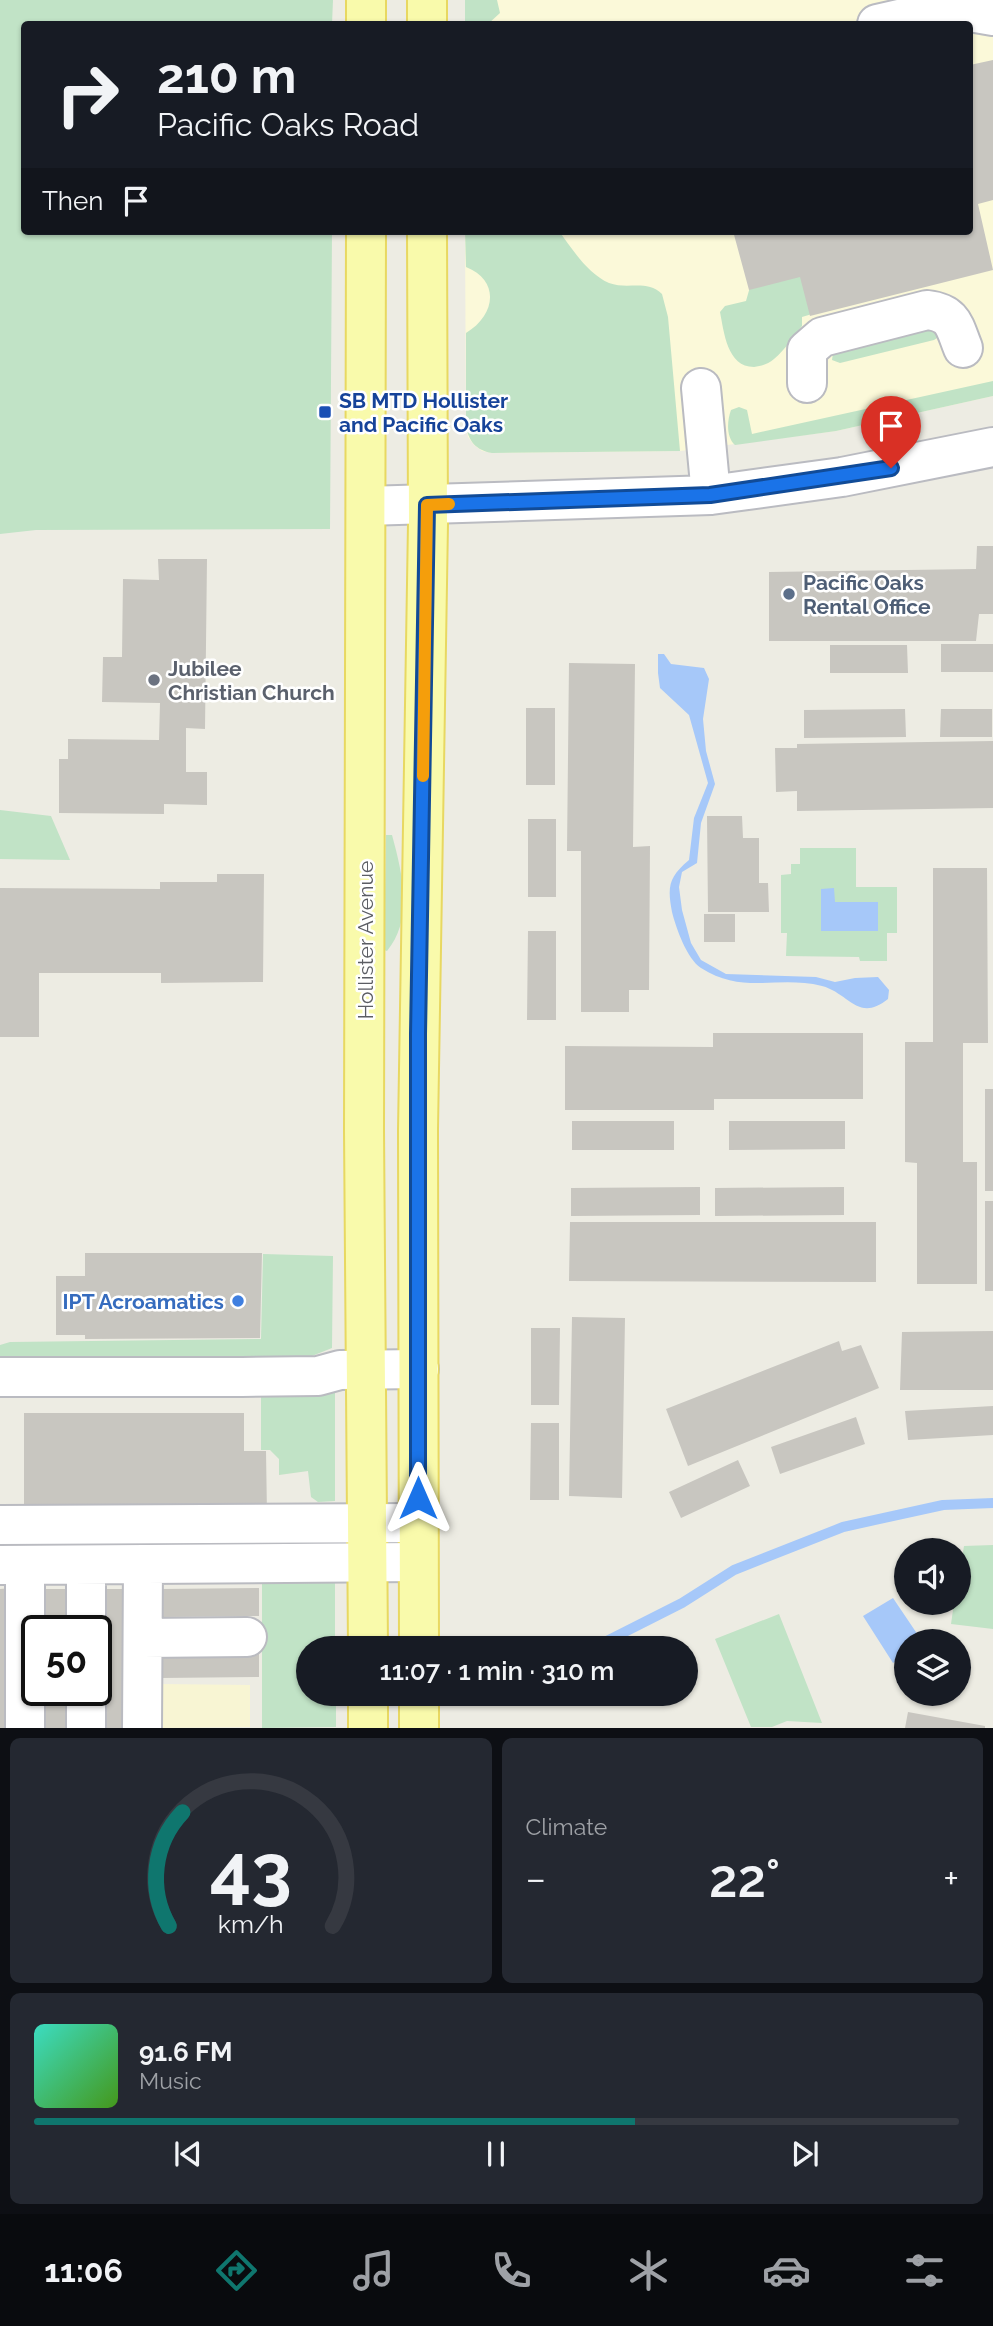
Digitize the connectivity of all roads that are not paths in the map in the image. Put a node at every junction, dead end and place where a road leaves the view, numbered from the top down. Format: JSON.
{"nodes":[{"id":1,"x":366,"y":0,"type":"edge"},
{"id":2,"x":426,"y":0,"type":"edge"},
{"id":3,"x":993,"y":16,"type":"edge"},
{"id":4,"x":366,"y":21,"type":"edge"},
{"id":5,"x":427,"y":21,"type":"edge"},
{"id":6,"x":890,"y":21,"type":"edge"},
{"id":7,"x":366,"y":235,"type":"edge"},
{"id":8,"x":427,"y":235,"type":"edge"},
{"id":9,"x":962,"y":348,"type":"dead end"},
{"id":10,"x":807,"y":383,"type":"dead end"},
{"id":11,"x":701,"y":388,"type":"dead end"},
{"id":12,"x":993,"y":447,"type":"edge"},
{"id":13,"x":710,"y":495,"type":"junction"},
{"id":14,"x":427,"y":505,"type":"junction"},
{"id":15,"x":366,"y":506,"type":"junction"},
{"id":16,"x":418,"y":1369,"type":"junction"},
{"id":17,"x":366,"y":1370,"type":"junction"},
{"id":18,"x":0,"y":1377,"type":"edge"},
{"id":19,"x":367,"y":1523,"type":"junction"},
{"id":20,"x":418,"y":1524,"type":"junction"},
{"id":21,"x":0,"y":1525,"type":"edge"},
{"id":22,"x":367,"y":1561,"type":"junction"},
{"id":23,"x":418,"y":1562,"type":"junction"},
{"id":24,"x":144,"y":1564,"type":"junction"},
{"id":25,"x":12,"y":1565,"type":"edge"},
{"id":26,"x":86,"y":1565,"type":"junction"},
{"id":27,"x":86,"y":1615,"type":"edge"},
{"id":28,"x":368,"y":1636,"type":"edge"},
{"id":29,"x":419,"y":1636,"type":"edge"},
{"id":30,"x":247,"y":1637,"type":"dead end"},
{"id":31,"x":143,"y":1638,"type":"junction"},
{"id":32,"x":86,"y":1706,"type":"edge"},
{"id":33,"x":368,"y":1706,"type":"edge"},
{"id":34,"x":419,"y":1706,"type":"edge"},
{"id":35,"x":25,"y":1727,"type":"edge"},
{"id":36,"x":86,"y":1727,"type":"edge"},
{"id":37,"x":142,"y":1727,"type":"edge"},
{"id":38,"x":368,"y":1727,"type":"edge"},
{"id":39,"x":419,"y":1727,"type":"edge"}],
"edges":[{"from":1,"to":4,"type":"main road"},
{"from":2,"to":5,"type":"main road"},
{"from":3,"to":6,"type":"street"},
{"from":7,"to":15,"type":"main road","name":"Hollister Avenue"},
{"from":8,"to":14,"type":"main road"},
{"from":9,"to":10,"type":"street"},
{"from":11,"to":13,"type":"street"},
{"from":12,"to":13,"type":"street"},
{"from":13,"to":14,"type":"street"},
{"from":14,"to":15,"type":"street"},
{"from":14,"to":16,"type":"main road"},
{"from":15,"to":17,"type":"main road","name":"Hollister Avenue"},
{"from":16,"to":17,"type":"street"},
{"from":16,"to":20,"type":"main road"},
{"from":17,"to":18,"type":"street"},
{"from":17,"to":19,"type":"main road","name":"Hollister Avenue"},
{"from":19,"to":20,"type":"street"},
{"from":19,"to":21,"type":"street"},
{"from":19,"to":22,"type":"main road","name":"Hollister Avenue"},
{"from":20,"to":23,"type":"main road"},
{"from":22,"to":23,"type":"street"},
{"from":22,"to":24,"type":"street"},
{"from":22,"to":28,"type":"main road","name":"Hollister Avenue"},
{"from":23,"to":29,"type":"main road"},
{"from":24,"to":26,"type":"street"},
{"from":24,"to":31,"type":"street"},
{"from":25,"to":26,"type":"street"},
{"from":25,"to":35,"type":"street"},
{"from":26,"to":27,"type":"street"},
{"from":30,"to":31,"type":"street"},
{"from":31,"to":37,"type":"street"},
{"from":32,"to":36,"type":"street"},
{"from":33,"to":38,"type":"main road"},
{"from":34,"to":39,"type":"main road"}]}
